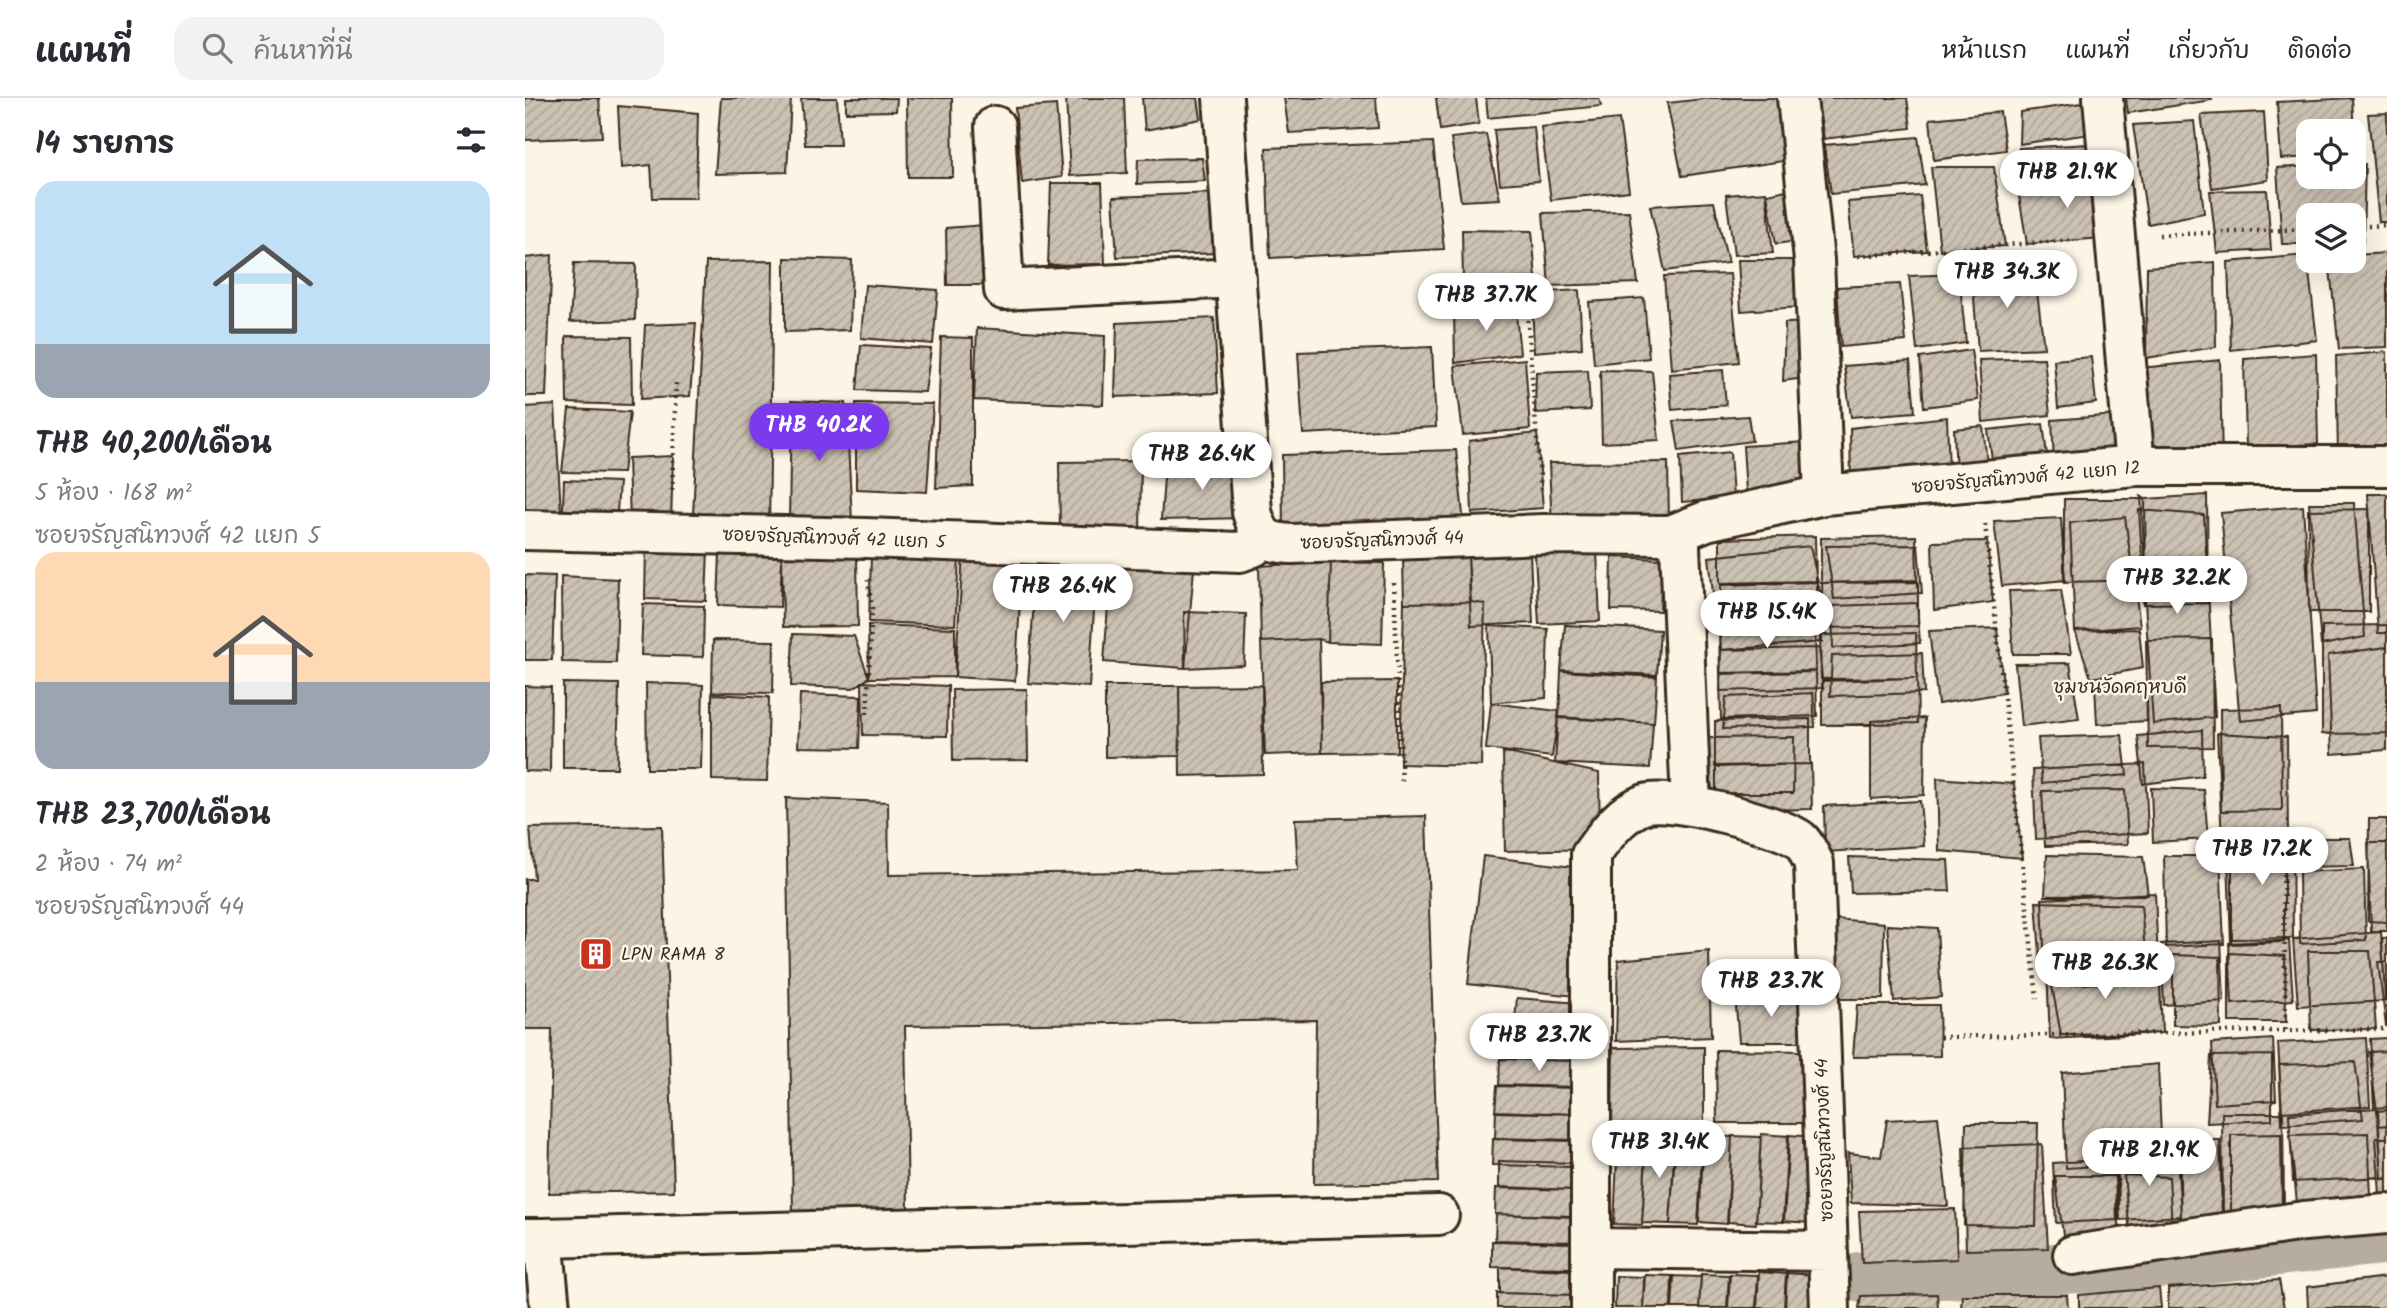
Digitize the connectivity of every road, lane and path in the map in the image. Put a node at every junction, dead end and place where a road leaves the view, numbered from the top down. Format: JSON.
{"nodes":[{"id":1,"x":1223,"y":98,"type":"edge"},
{"id":2,"x":1797,"y":98,"type":"edge"},
{"id":3,"x":2103,"y":98,"type":"edge"},
{"id":4,"x":995,"y":126,"type":"dead end"},
{"id":5,"x":2387,"y":225,"type":"edge"},
{"id":6,"x":2366,"y":226,"type":"edge"},
{"id":7,"x":2296,"y":229,"type":"edge"},
{"id":8,"x":2115,"y":237,"type":"junction"},
{"id":9,"x":1814,"y":260,"type":"junction"},
{"id":10,"x":1236,"y":278,"type":"junction"},
{"id":11,"x":1526,"y":299,"type":"dead end"},
{"id":12,"x":676,"y":381,"type":"dead end"},
{"id":13,"x":2387,"y":466,"type":"edge"},
{"id":14,"x":2134,"y":467,"type":"junction"},
{"id":15,"x":1980,"y":481,"type":"junction"},
{"id":16,"x":1824,"y":495,"type":"junction"},
{"id":17,"x":525,"y":530,"type":"edge"},
{"id":18,"x":671,"y":533,"type":"junction"},
{"id":19,"x":1544,"y":534,"type":"junction"},
{"id":20,"x":1671,"y":535,"type":"junction"},
{"id":21,"x":1263,"y":537,"type":"junction"},
{"id":22,"x":866,"y":538,"type":"junction"},
{"id":23,"x":1392,"y":540,"type":"junction"},
{"id":24,"x":867,"y":714,"type":"dead end"},
{"id":25,"x":1402,"y":785,"type":"dead end"},
{"id":26,"x":1691,"y":805,"type":"junction"},
{"id":27,"x":2283,"y":846,"type":"dead end"},
{"id":28,"x":2037,"y":998,"type":"dead end"},
{"id":29,"x":2387,"y":1029,"type":"edge"},
{"id":30,"x":2286,"y":1031,"type":"junction"},
{"id":31,"x":1940,"y":1037,"type":"dead end"},
{"id":32,"x":2387,"y":1214,"type":"edge"},
{"id":33,"x":1439,"y":1216,"type":"dead end"},
{"id":34,"x":534,"y":1238,"type":"edge"},
{"id":35,"x":1592,"y":1248,"type":"junction"},
{"id":36,"x":1828,"y":1251,"type":"junction"},
{"id":37,"x":2073,"y":1255,"type":"dead end"},
{"id":38,"x":550,"y":1308,"type":"edge"},
{"id":39,"x":1591,"y":1308,"type":"edge"},
{"id":40,"x":1830,"y":1308,"type":"edge"}],
"edges":[{"from":1,"to":10,"type":"street"},
{"from":2,"to":9,"type":"street"},
{"from":3,"to":8,"type":"street"},
{"from":4,"to":10,"type":"street"},
{"from":5,"to":6,"type":"path"},
{"from":7,"to":8,"type":"path"},
{"from":8,"to":9,"type":"path"},
{"from":8,"to":14,"type":"street"},
{"from":9,"to":16,"type":"street"},
{"from":10,"to":21,"type":"street"},
{"from":11,"to":19,"type":"path"},
{"from":12,"to":18,"type":"path"},
{"from":13,"to":14,"type":"street","name":"ซอยจรัญสนิทวงศ์ 42 แยก 12"},
{"from":14,"to":15,"type":"street","name":"ซอยจรัญสนิทวงศ์ 42 แยก 12"},
{"from":15,"to":16,"type":"street","name":"ซอยจรัญสนิทวงศ์ 42 แยก 12"},
{"from":15,"to":28,"type":"path"},
{"from":16,"to":20,"type":"street","name":"ซอยจรัญสนิทวงศ์ 42 แยก 12"},
{"from":17,"to":18,"type":"street","name":"ซอยจรัญสนิทวงศ์ 42 แยก 5"},
{"from":18,"to":22,"type":"street","name":"ซอยจรัญสนิทวงศ์ 42 แยก 5"},
{"from":19,"to":20,"type":"street","name":"ซอยจรัญสนิทวงศ์ 44"},
{"from":19,"to":23,"type":"street","name":"ซอยจรัญสนิทวงศ์ 44"},
{"from":20,"to":26,"type":"street"},
{"from":21,"to":22,"type":"street","name":"ซอยจรัญสนิทวงศ์ 42 แยก 5"},
{"from":21,"to":23,"type":"street","name":"ซอยจรัญสนิทวงศ์ 44"},
{"from":22,"to":24,"type":"path"},
{"from":23,"to":25,"type":"path"},
{"from":26,"to":35,"type":"street","name":"ซอยจรัญสนิทวงศ์ 44"},
{"from":26,"to":36,"type":"street","name":"ซอยจรัญสนิทวงศ์ 44"},
{"from":27,"to":30,"type":"path"},
{"from":29,"to":30,"type":"path"},
{"from":30,"to":31,"type":"path"},
{"from":32,"to":37,"type":"street"},
{"from":33,"to":34,"type":"street"},
{"from":34,"to":38,"type":"street"},
{"from":35,"to":36,"type":"street"},
{"from":35,"to":39,"type":"street","name":"ซอยจรัญสนิทวงศ์ 44"},
{"from":36,"to":40,"type":"street","name":"ซอยจรัญสนิทวงศ์ 44"}]}
